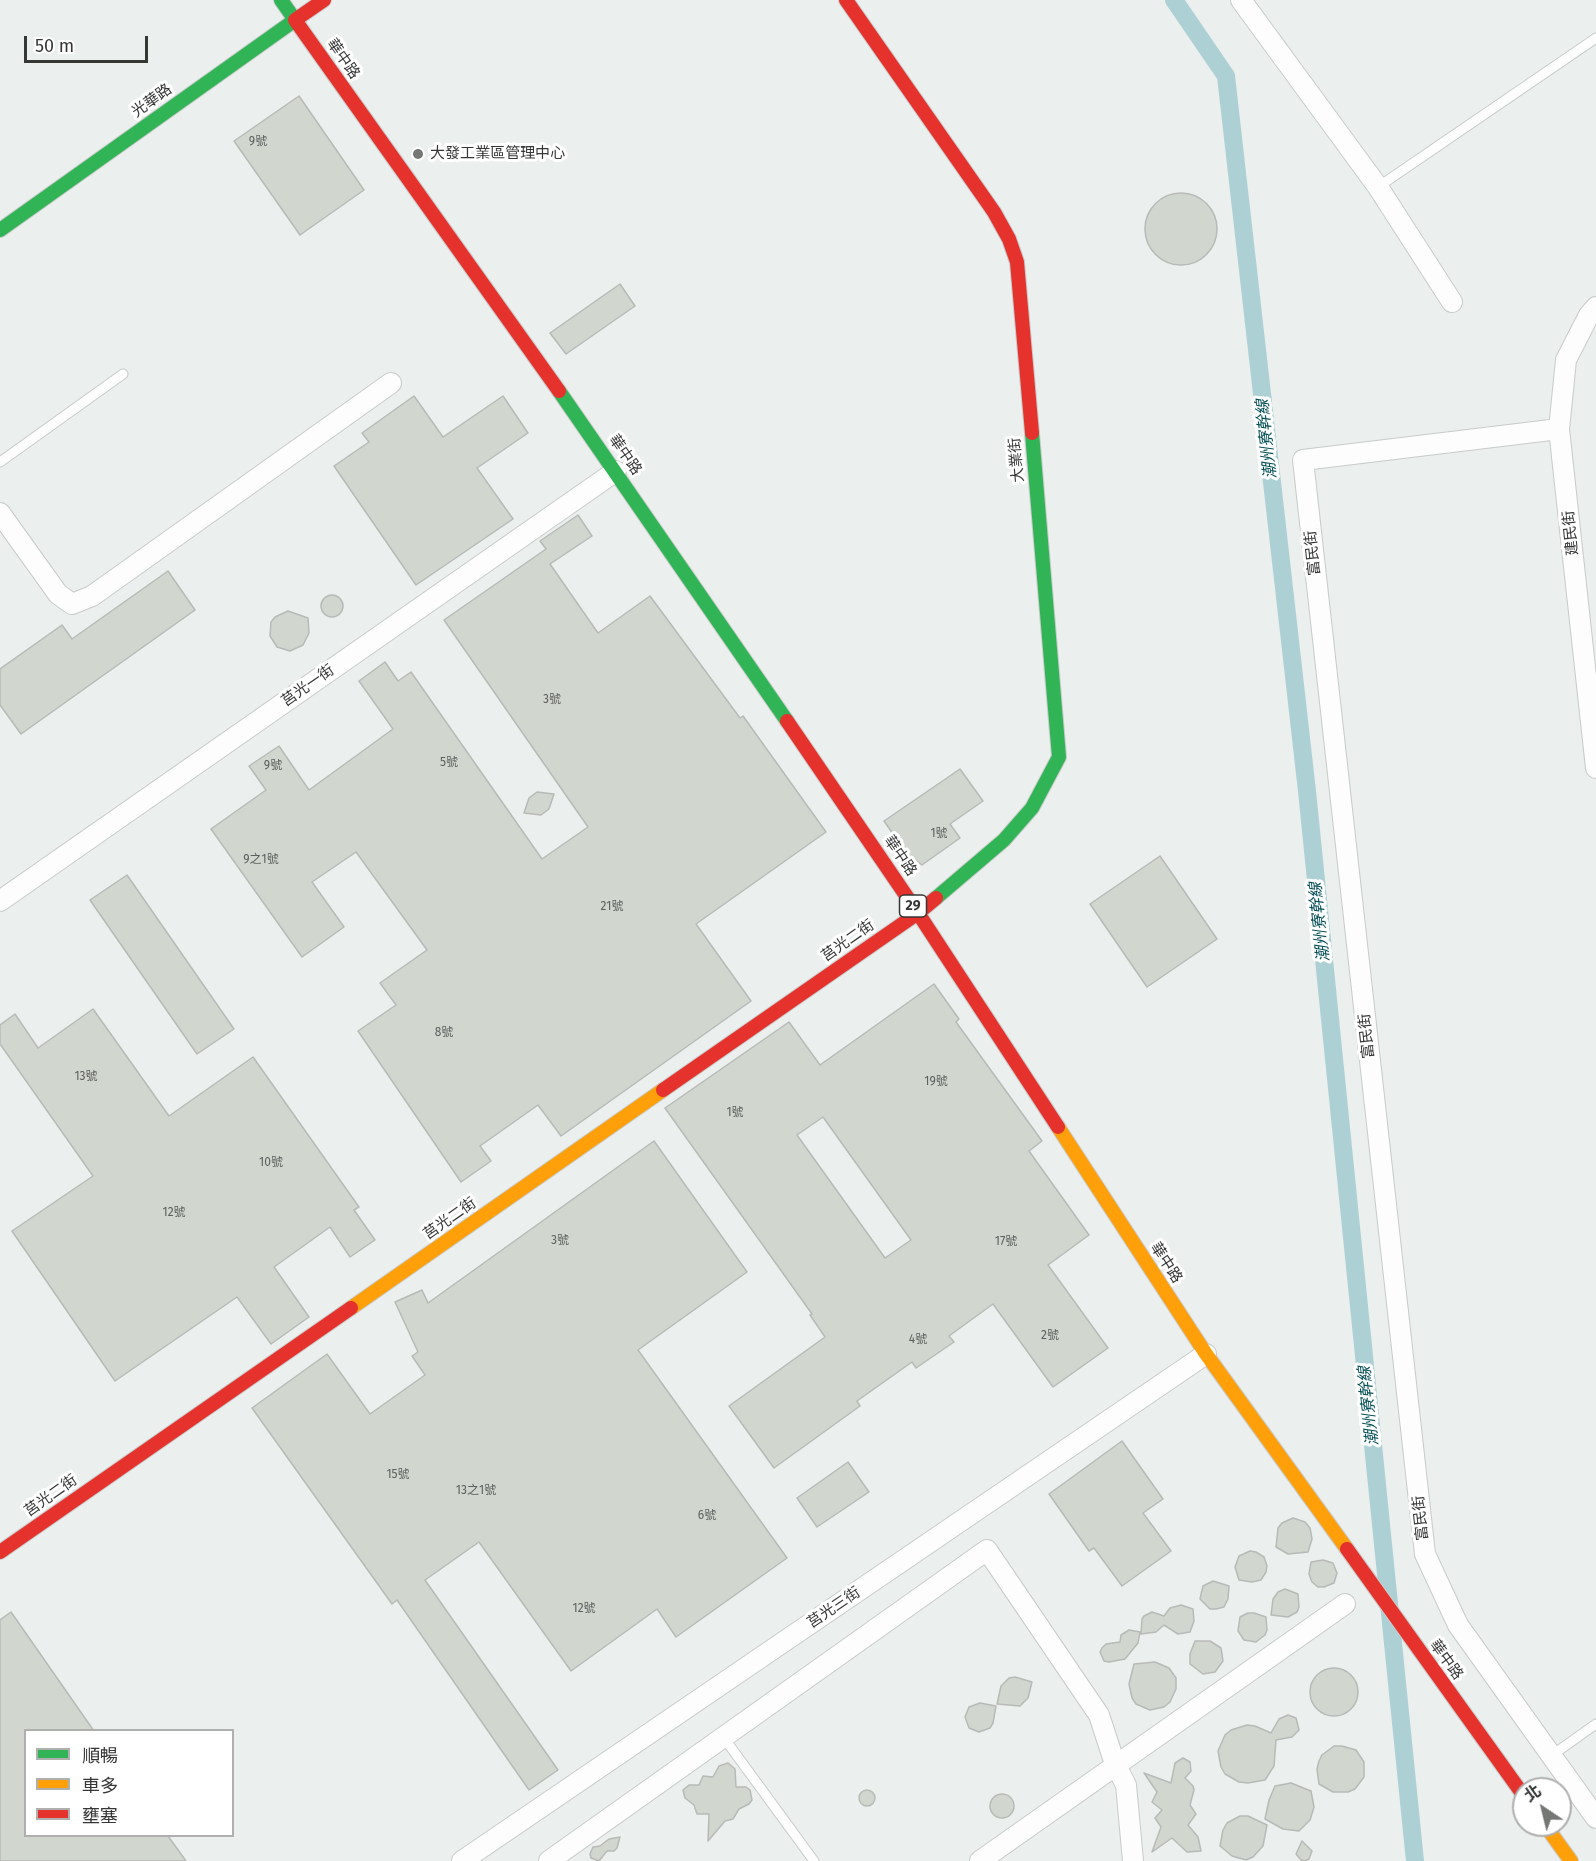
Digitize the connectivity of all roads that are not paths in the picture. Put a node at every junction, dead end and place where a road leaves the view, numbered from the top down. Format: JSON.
{"nodes":[{"id":1,"x":281,"y":0,"type":"edge"},
{"id":2,"x":324,"y":0,"type":"edge"},
{"id":3,"x":846,"y":0,"type":"edge"},
{"id":4,"x":1241,"y":0,"type":"edge"},
{"id":5,"x":295,"y":20,"type":"junction"},
{"id":6,"x":1596,"y":38,"type":"edge"},
{"id":7,"x":1378,"y":188,"type":"junction"},
{"id":8,"x":0,"y":230,"type":"edge"},
{"id":9,"x":1452,"y":302,"type":"dead end"},
{"id":10,"x":1596,"y":307,"type":"edge"},
{"id":11,"x":123,"y":375,"type":"dead end"},
{"id":12,"x":391,"y":384,"type":"dead end"},
{"id":13,"x":1559,"y":429,"type":"junction"},
{"id":14,"x":0,"y":462,"type":"edge"},
{"id":15,"x":616,"y":471,"type":"junction"},
{"id":16,"x":0,"y":513,"type":"edge"},
{"id":17,"x":1596,"y":768,"type":"edge"},
{"id":18,"x":0,"y":902,"type":"edge"},
{"id":19,"x":918,"y":913,"type":"junction"},
{"id":20,"x":1206,"y":1354,"type":"junction"},
{"id":21,"x":0,"y":1552,"type":"edge"},
{"id":22,"x":1345,"y":1604,"type":"dead end"},
{"id":23,"x":1596,"y":1724,"type":"edge"},
{"id":24,"x":724,"y":1738,"type":"junction"},
{"id":25,"x":1551,"y":1756,"type":"junction"},
{"id":26,"x":1115,"y":1764,"type":"junction"},
{"id":27,"x":1512,"y":1779,"type":"edge"},
{"id":28,"x":1596,"y":1818,"type":"edge"},
{"id":29,"x":1554,"y":1837,"type":"edge"},
{"id":30,"x":562,"y":1857,"type":"edge"},
{"id":31,"x":462,"y":1861,"type":"edge"},
{"id":32,"x":814,"y":1861,"type":"edge"},
{"id":33,"x":980,"y":1861,"type":"edge"},
{"id":34,"x":1133,"y":1861,"type":"edge"},
{"id":35,"x":1571,"y":1861,"type":"edge"}],
"edges":[{"from":1,"to":5,"type":"street","name":"華中路"},
{"from":2,"to":5,"type":"street","name":"光華路"},
{"from":3,"to":19,"type":"street","name":"大業街"},
{"from":4,"to":7,"type":"street"},
{"from":5,"to":8,"type":"street","name":"光華路"},
{"from":5,"to":15,"type":"street","name":"華中路","number":"29"},
{"from":6,"to":7,"type":"lane"},
{"from":7,"to":9,"type":"street"},
{"from":10,"to":13,"type":"street","name":"建民街"},
{"from":11,"to":14,"type":"lane"},
{"from":12,"to":16,"type":"street"},
{"from":13,"to":17,"type":"street","name":"建民街"},
{"from":13,"to":25,"type":"street","name":"富民街"},
{"from":15,"to":18,"type":"street","name":"莒光一街"},
{"from":15,"to":19,"type":"street","name":"華中路","number":"29"},
{"from":19,"to":20,"type":"street","name":"華中路","number":"29"},
{"from":19,"to":21,"type":"street","name":"莒光二街"},
{"from":20,"to":27,"type":"street","name":"華中路","number":"29"},
{"from":20,"to":31,"type":"street","name":"莒光三街"},
{"from":22,"to":26,"type":"street"},
{"from":23,"to":25,"type":"lane"},
{"from":24,"to":26,"type":"street"},
{"from":24,"to":30,"type":"street"},
{"from":24,"to":32,"type":"lane"},
{"from":25,"to":28,"type":"street","name":"富民街"},
{"from":26,"to":33,"type":"street"},
{"from":26,"to":34,"type":"street"},
{"from":29,"to":35,"type":"street"}]}
